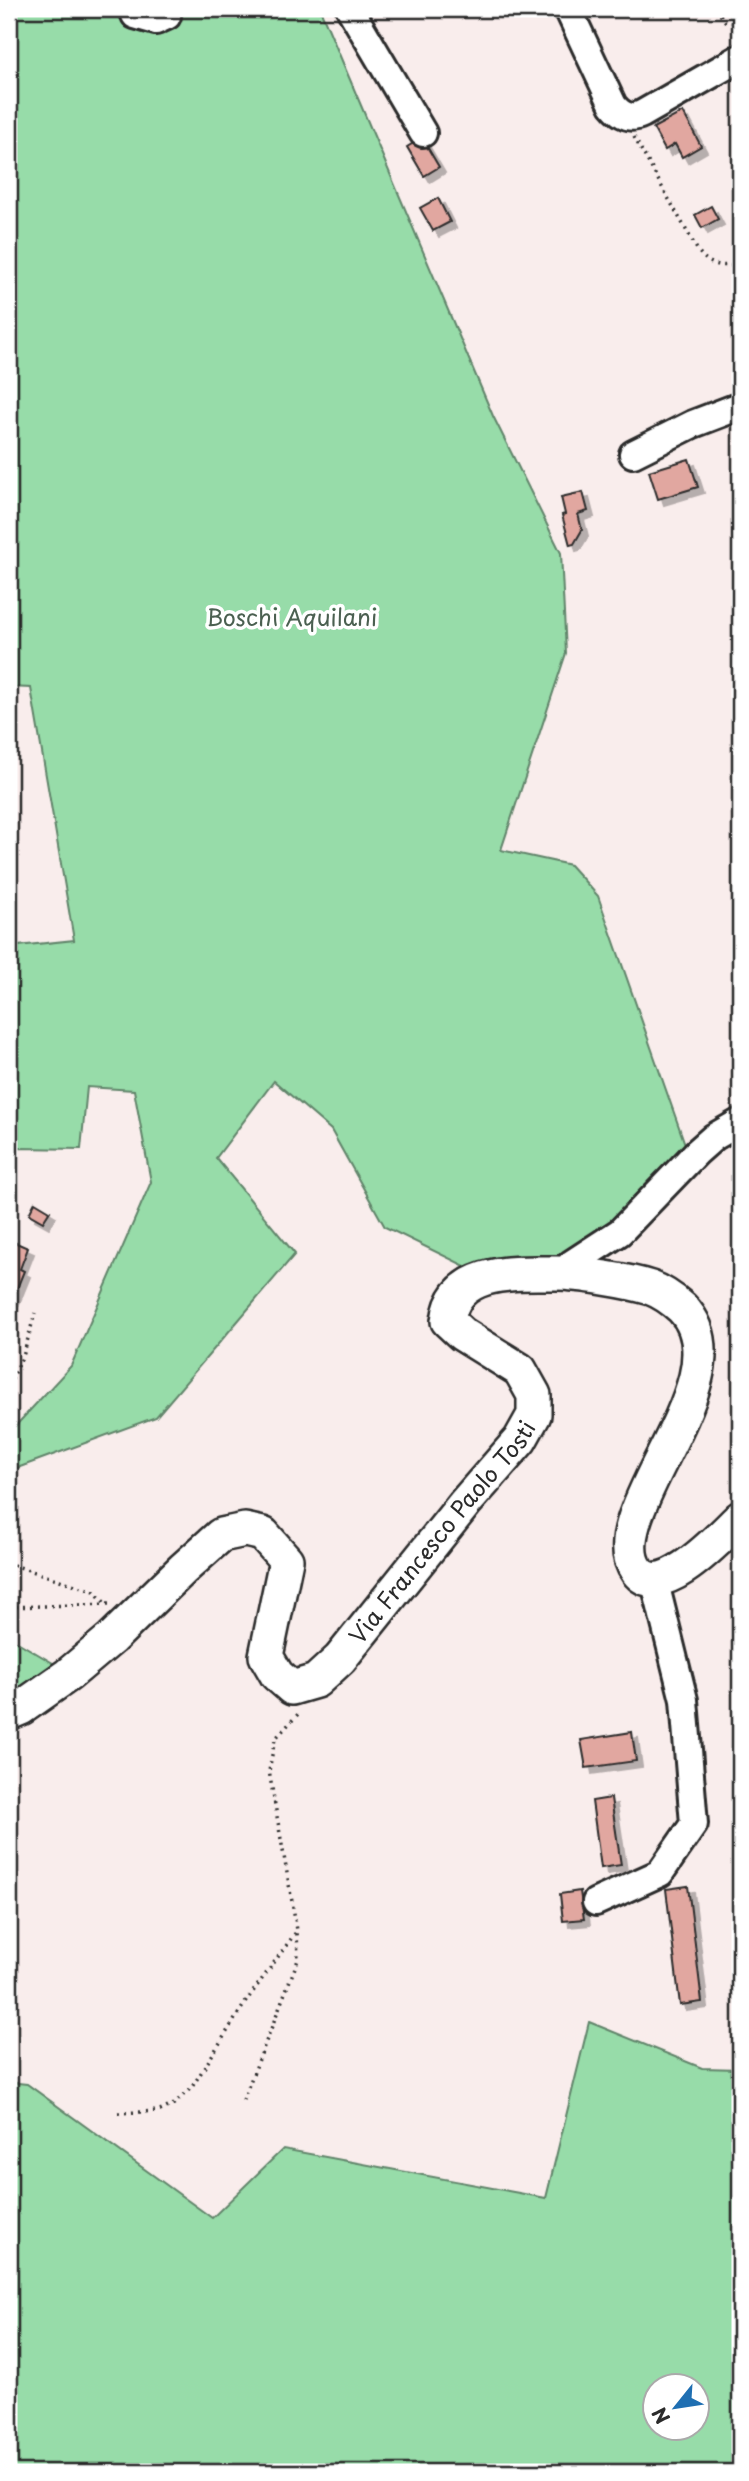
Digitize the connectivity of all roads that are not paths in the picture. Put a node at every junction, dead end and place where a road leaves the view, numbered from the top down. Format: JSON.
{"nodes":[{"id":1,"x":168,"y":9,"type":"edge"},
{"id":2,"x":350,"y":9,"type":"edge"},
{"id":3,"x":568,"y":9,"type":"edge"},
{"id":4,"x":135,"y":15,"type":"dead end"},
{"id":5,"x":736,"y":69,"type":"edge"},
{"id":6,"x":423,"y":132,"type":"dead end"},
{"id":7,"x":740,"y":406,"type":"edge"},
{"id":8,"x":633,"y":454,"type":"dead end"},
{"id":9,"x":740,"y":1122,"type":"edge"},
{"id":10,"x":569,"y":1273,"type":"junction"},
{"id":11,"x":740,"y":1518,"type":"edge"},
{"id":12,"x":654,"y":1579,"type":"junction"},
{"id":13,"x":9,"y":1713,"type":"edge"},
{"id":14,"x":596,"y":1902,"type":"dead end"}],
"edges":[{"from":1,"to":4,"type":"street"},
{"from":2,"to":6,"type":"street"},
{"from":3,"to":5,"type":"street"},
{"from":7,"to":8,"type":"street"},
{"from":9,"to":10,"type":"street"},
{"from":10,"to":12,"type":"main road","name":"Via Francesco Paolo Tosti"},
{"from":10,"to":13,"type":"main road","name":"Via Francesco Paolo Tosti"},
{"from":11,"to":12,"type":"main road"},
{"from":12,"to":14,"type":"street"}]}
